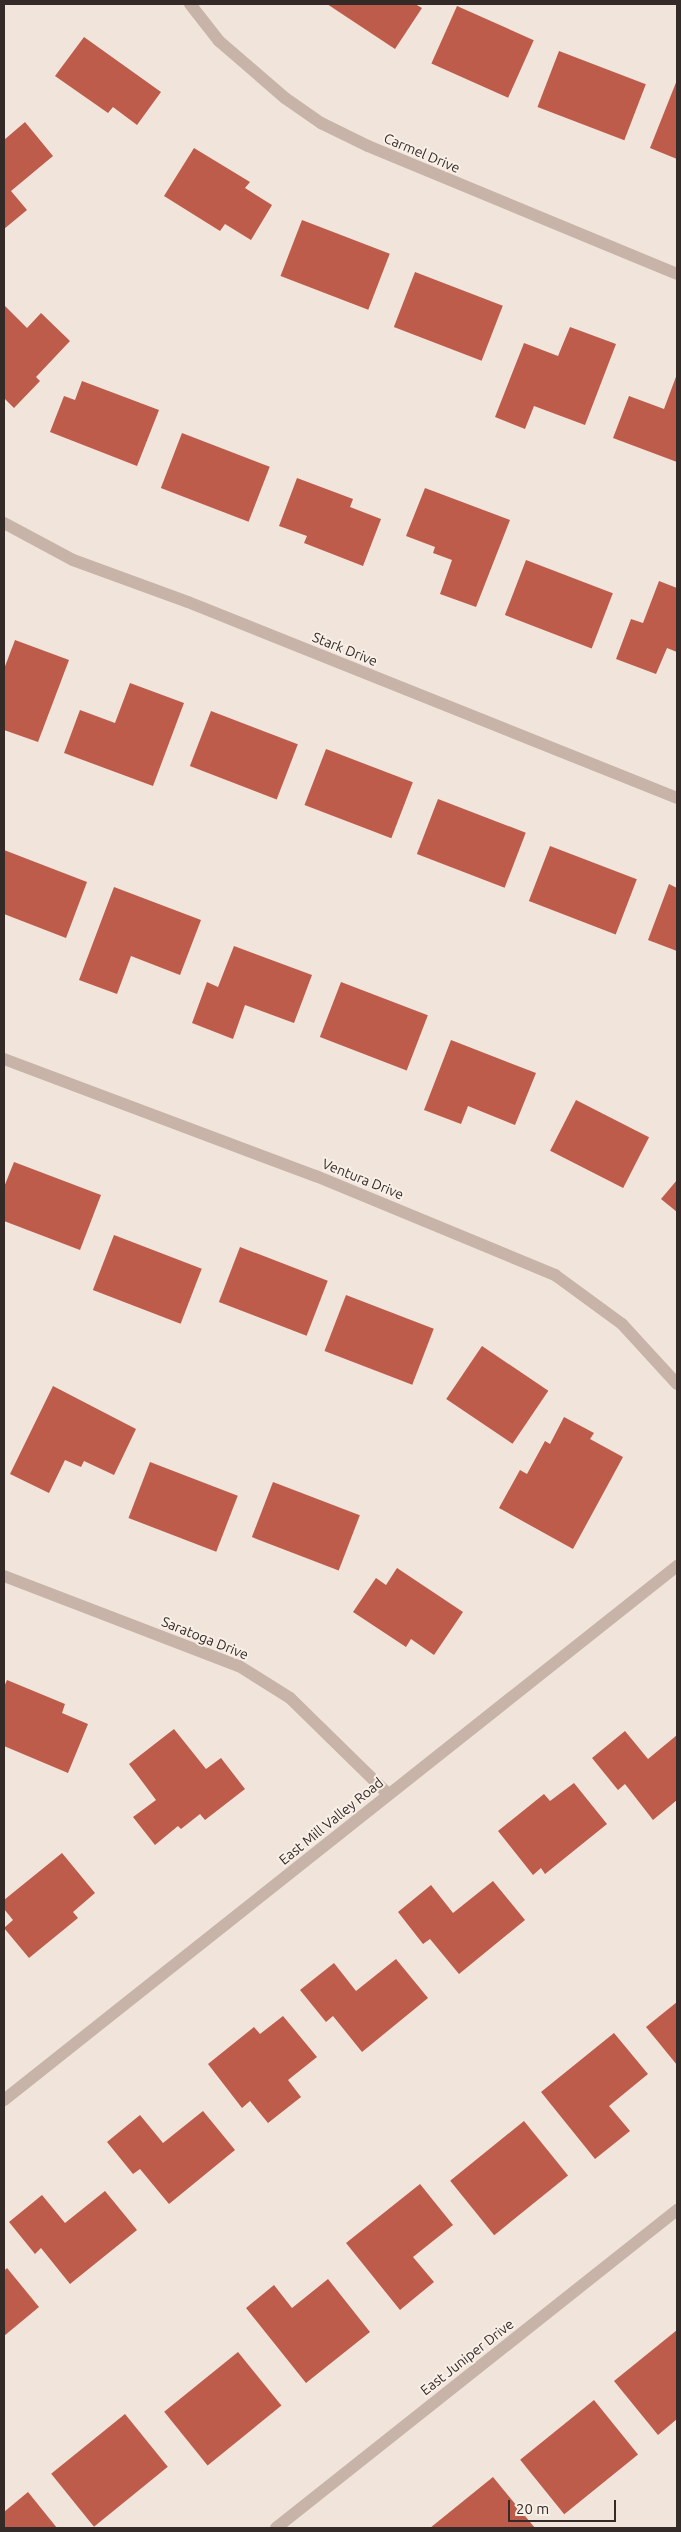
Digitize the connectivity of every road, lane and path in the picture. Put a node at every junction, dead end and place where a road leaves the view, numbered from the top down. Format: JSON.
{"nodes":[{"id":1,"x":190,"y":4,"type":"edge"},
{"id":2,"x":677,"y":274,"type":"edge"},
{"id":3,"x":4,"y":524,"type":"edge"},
{"id":4,"x":677,"y":798,"type":"edge"},
{"id":5,"x":4,"y":1059,"type":"edge"},
{"id":6,"x":677,"y":1384,"type":"edge"},
{"id":7,"x":677,"y":1566,"type":"edge"},
{"id":8,"x":4,"y":1576,"type":"edge"},
{"id":9,"x":388,"y":1794,"type":"junction"},
{"id":10,"x":4,"y":2100,"type":"edge"},
{"id":11,"x":677,"y":2210,"type":"edge"},
{"id":12,"x":276,"y":2528,"type":"edge"}],
"edges":[{"from":1,"to":2,"type":"street","name":"Carmel Drive"},
{"from":3,"to":4,"type":"street","name":"Stark Drive"},
{"from":5,"to":6,"type":"street","name":"Ventura Drive"},
{"from":7,"to":9,"type":"street","name":"East Mill Valley Road"},
{"from":8,"to":9,"type":"street","name":"Saratoga Drive"},
{"from":9,"to":10,"type":"street","name":"East Mill Valley Road"},
{"from":11,"to":12,"type":"street","name":"East Juniper Drive"}]}
